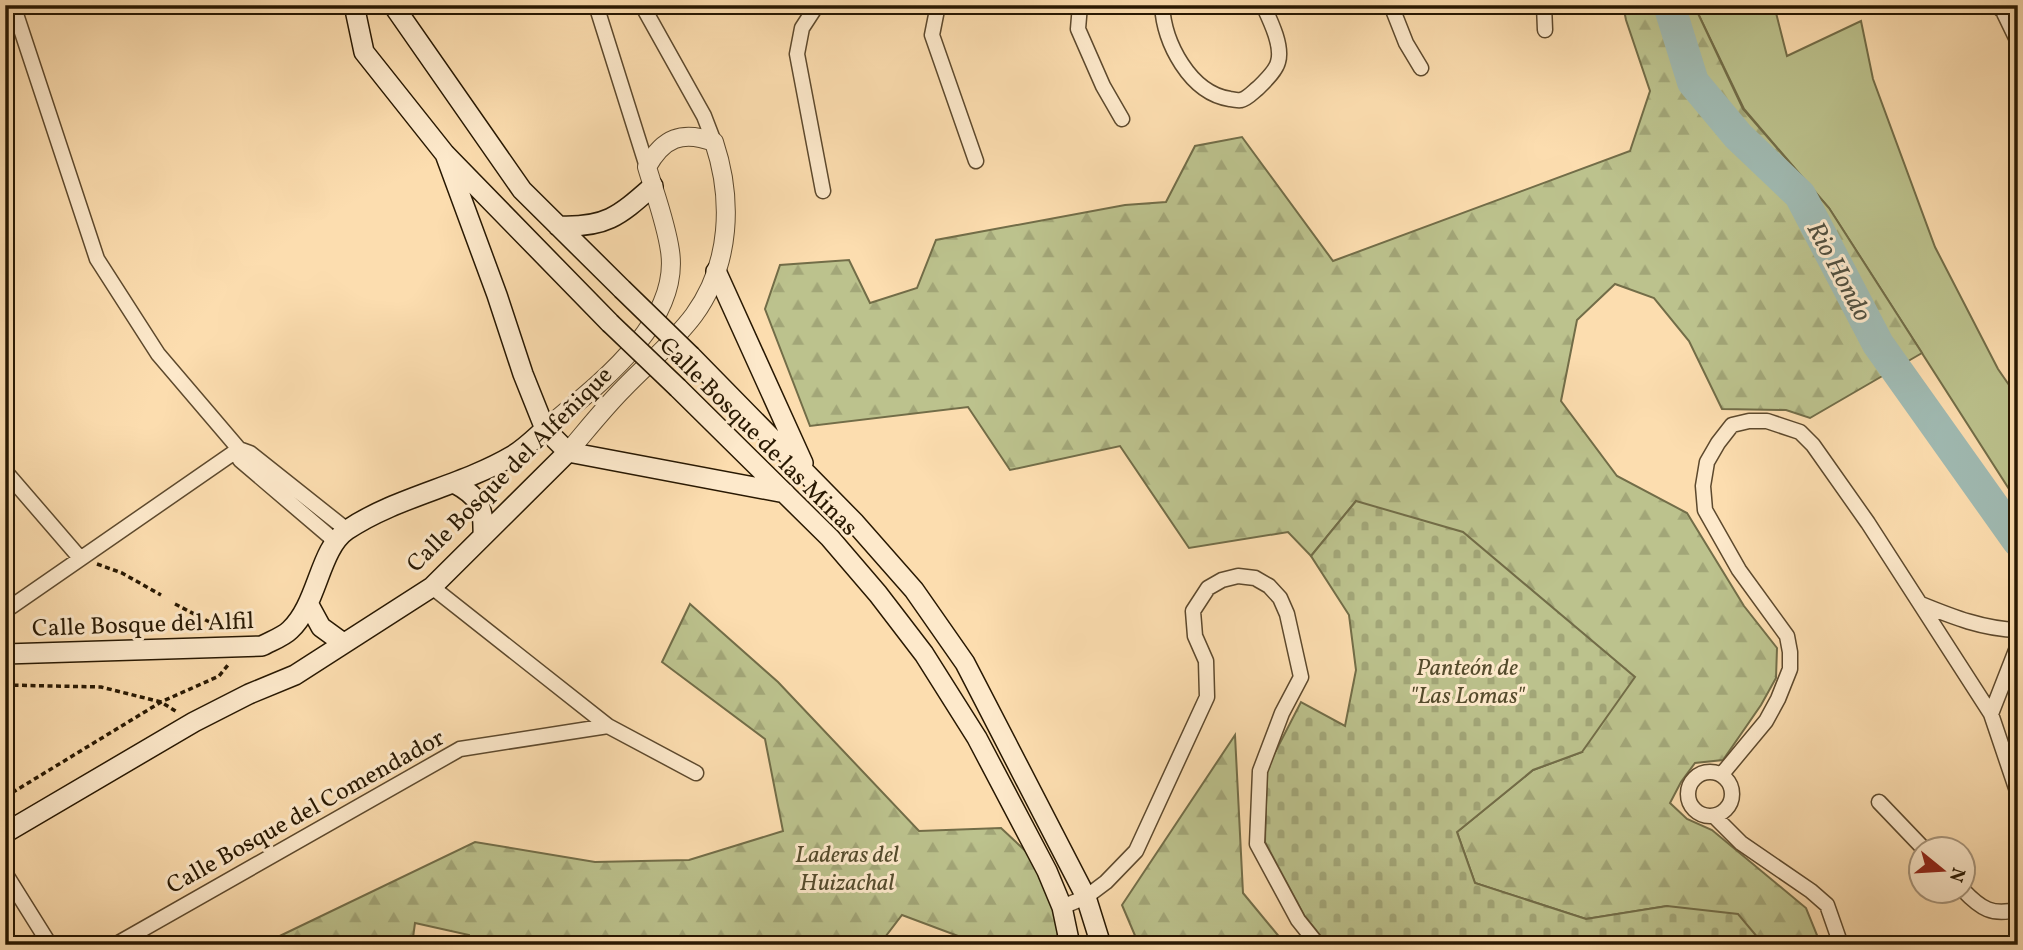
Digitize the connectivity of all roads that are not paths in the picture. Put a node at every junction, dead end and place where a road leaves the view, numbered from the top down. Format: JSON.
{"nodes":[{"id":1,"x":13,"y":5,"type":"edge"},
{"id":2,"x":354,"y":5,"type":"edge"},
{"id":3,"x":393,"y":5,"type":"edge"},
{"id":4,"x":596,"y":5,"type":"edge"},
{"id":5,"x":642,"y":5,"type":"edge"},
{"id":6,"x":938,"y":5,"type":"edge"},
{"id":7,"x":1080,"y":5,"type":"edge"},
{"id":8,"x":1162,"y":5,"type":"edge"},
{"id":9,"x":1263,"y":5,"type":"edge"},
{"id":10,"x":1391,"y":5,"type":"edge"},
{"id":11,"x":1544,"y":5,"type":"edge"},
{"id":12,"x":1996,"y":5,"type":"edge"},
{"id":13,"x":816,"y":6,"type":"edge"},
{"id":14,"x":1545,"y":30,"type":"dead end"},
{"id":15,"x":2018,"y":42,"type":"edge"},
{"id":16,"x":1421,"y":68,"type":"dead end"},
{"id":17,"x":1122,"y":119,"type":"dead end"},
{"id":18,"x":714,"y":142,"type":"junction"},
{"id":19,"x":444,"y":154,"type":"junction"},
{"id":20,"x":976,"y":161,"type":"dead end"},
{"id":21,"x":650,"y":177,"type":"junction"},
{"id":22,"x":823,"y":191,"type":"dead end"},
{"id":23,"x":558,"y":226,"type":"junction"},
{"id":24,"x":716,"y":271,"type":"junction"},
{"id":25,"x":545,"y":429,"type":"junction"},
{"id":26,"x":239,"y":449,"type":"junction"},
{"id":27,"x":568,"y":452,"type":"junction"},
{"id":28,"x":5,"y":471,"type":"edge"},
{"id":29,"x":809,"y":477,"type":"junction"},
{"id":30,"x":454,"y":483,"type":"junction"},
{"id":31,"x":785,"y":493,"type":"junction"},
{"id":32,"x":341,"y":536,"type":"junction"},
{"id":33,"x":483,"y":536,"type":"junction"},
{"id":34,"x":80,"y":558,"type":"junction"},
{"id":35,"x":432,"y":587,"type":"junction"},
{"id":36,"x":1921,"y":604,"type":"junction"},
{"id":37,"x":309,"y":606,"type":"junction"},
{"id":38,"x":5,"y":611,"type":"edge"},
{"id":39,"x":2018,"y":630,"type":"edge"},
{"id":40,"x":343,"y":643,"type":"junction"},
{"id":41,"x":2018,"y":645,"type":"edge"},
{"id":42,"x":5,"y":654,"type":"edge"},
{"id":43,"x":1991,"y":714,"type":"junction"},
{"id":44,"x":608,"y":726,"type":"junction"},
{"id":45,"x":696,"y":773,"type":"dead end"},
{"id":46,"x":1722,"y":774,"type":"junction"},
{"id":47,"x":2018,"y":794,"type":"edge"},
{"id":48,"x":1879,"y":802,"type":"dead end"},
{"id":49,"x":1714,"y":816,"type":"junction"},
{"id":50,"x":5,"y":833,"type":"edge"},
{"id":51,"x":1909,"y":834,"type":"edge"},
{"id":52,"x":5,"y":873,"type":"edge"},
{"id":53,"x":1086,"y":897,"type":"junction"},
{"id":54,"x":1977,"y":904,"type":"edge"},
{"id":55,"x":1062,"y":906,"type":"junction"},
{"id":56,"x":2018,"y":909,"type":"edge"},
{"id":57,"x":50,"y":945,"type":"edge"},
{"id":58,"x":115,"y":945,"type":"edge"},
{"id":59,"x":1070,"y":945,"type":"edge"},
{"id":60,"x":1101,"y":945,"type":"edge"},
{"id":61,"x":1318,"y":945,"type":"edge"},
{"id":62,"x":1841,"y":945,"type":"edge"}],
"edges":[{"from":1,"to":26,"type":"street"},
{"from":2,"to":19,"type":"main road","name":"Calle Bosque de las Minas"},
{"from":3,"to":23,"type":"main road","name":"Calle Bosque de las Minas"},
{"from":4,"to":21,"type":"street"},
{"from":5,"to":18,"type":"street"},
{"from":6,"to":20,"type":"street"},
{"from":7,"to":17,"type":"street"},
{"from":8,"to":9,"type":"street"},
{"from":10,"to":16,"type":"street"},
{"from":11,"to":14,"type":"street"},
{"from":12,"to":15,"type":"street"},
{"from":13,"to":22,"type":"street"},
{"from":18,"to":21,"type":"street"},
{"from":18,"to":24,"type":"street","name":"Calle Bosque del Alfeñique"},
{"from":19,"to":25,"type":"main road"},
{"from":19,"to":31,"type":"main road","name":"Calle Bosque de las Minas","bridge":true},
{"from":21,"to":23,"type":"main road"},
{"from":21,"to":25,"type":"street","name":"Calle Bosque del Alfeñique"},
{"from":23,"to":29,"type":"main road","name":"Calle Bosque de las Minas","bridge":true},
{"from":24,"to":27,"type":"street","name":"Calle Bosque del Alfeñique"},
{"from":24,"to":29,"type":"main road"},
{"from":25,"to":27,"type":"main road"},
{"from":25,"to":30,"type":"main road","name":"Calle Bosque del Alfeñique"},
{"from":26,"to":32,"type":"street"},
{"from":26,"to":34,"type":"street"},
{"from":27,"to":31,"type":"main road"},
{"from":27,"to":33,"type":"main road","name":"Calle Bosque del Alfeñique"},
{"from":28,"to":34,"type":"street"},
{"from":29,"to":53,"type":"main road","name":"Calle Bosque de las Minas"},
{"from":30,"to":32,"type":"main road","name":"Calle Bosque del Alfeñique"},
{"from":30,"to":33,"type":"main road"},
{"from":31,"to":55,"type":"main road","name":"Calle Bosque de las Minas"},
{"from":32,"to":37,"type":"main road"},
{"from":33,"to":35,"type":"main road","name":"Calle Bosque del Alfeñique"},
{"from":34,"to":38,"type":"street"},
{"from":35,"to":40,"type":"main road","name":"Calle Bosque del Alfeñique"},
{"from":35,"to":44,"type":"street"},
{"from":36,"to":39,"type":"street"},
{"from":36,"to":43,"type":"street"},
{"from":36,"to":46,"type":"street"},
{"from":37,"to":40,"type":"main road"},
{"from":37,"to":42,"type":"main road","name":"Calle Bosque del Alfil"},
{"from":40,"to":50,"type":"main road","name":"Calle Bosque del Alfeñique"},
{"from":41,"to":43,"type":"street"},
{"from":43,"to":47,"type":"street"},
{"from":44,"to":45,"type":"street"},
{"from":44,"to":58,"type":"street","name":"Calle Bosque del Comendador"},
{"from":46,"to":49,"type":"street"},
{"from":46,"to":49,"type":"street"},
{"from":48,"to":51,"type":"street"},
{"from":49,"to":62,"type":"street"},
{"from":52,"to":57,"type":"street"},
{"from":53,"to":55,"type":"street"},
{"from":53,"to":60,"type":"main road","name":"Calle Bosque de las Minas"},
{"from":53,"to":61,"type":"street"},
{"from":54,"to":56,"type":"street"},
{"from":55,"to":59,"type":"main road","name":"Calle Bosque de las Minas"}]}
